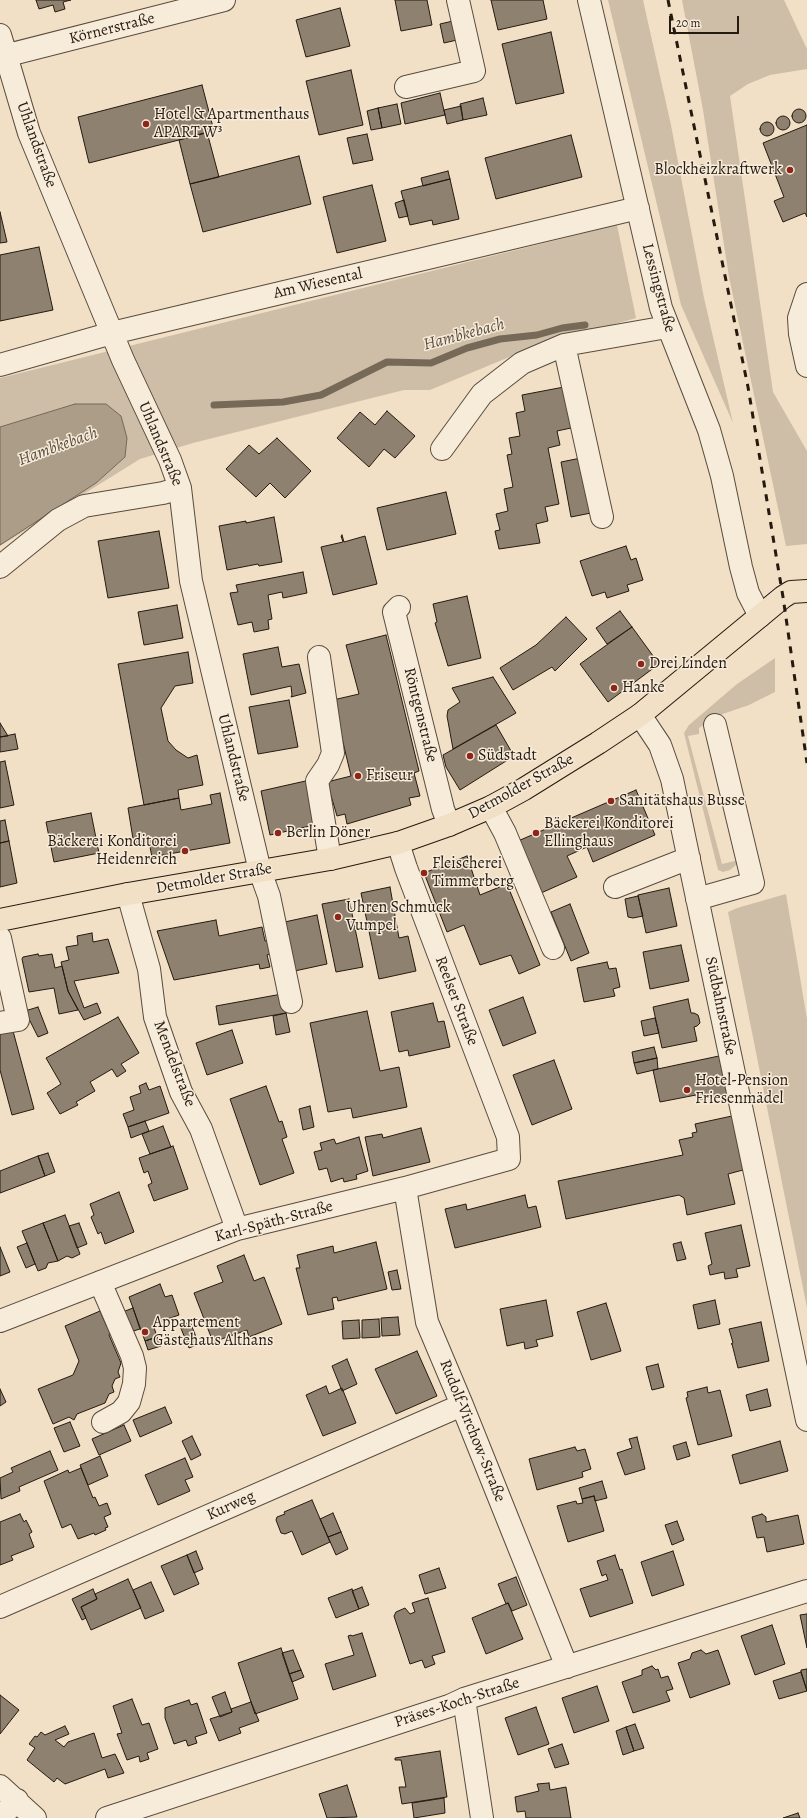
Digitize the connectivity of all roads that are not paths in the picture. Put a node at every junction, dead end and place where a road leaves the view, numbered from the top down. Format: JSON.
{"nodes":[{"id":1,"x":224,"y":0,"type":"edge"},
{"id":2,"x":458,"y":0,"type":"edge"},
{"id":3,"x":589,"y":0,"type":"edge"},
{"id":4,"x":2,"y":49,"type":"edge"},
{"id":5,"x":406,"y":87,"type":"dead end"},
{"id":6,"x":638,"y":208,"type":"junction"},
{"id":7,"x":806,"y":303,"type":"edge"},
{"id":8,"x":667,"y":327,"type":"junction"},
{"id":9,"x":112,"y":333,"type":"junction"},
{"id":10,"x":564,"y":345,"type":"junction"},
{"id":11,"x":0,"y":365,"type":"edge"},
{"id":12,"x":807,"y":366,"type":"edge"},
{"id":13,"x":442,"y":449,"type":"dead end"},
{"id":14,"x":180,"y":488,"type":"junction"},
{"id":15,"x":602,"y":517,"type":"dead end"},
{"id":16,"x":0,"y":567,"type":"edge"},
{"id":17,"x":807,"y":591,"type":"edge"},
{"id":18,"x":400,"y":607,"type":"dead end"},
{"id":19,"x":760,"y":616,"type":"junction"},
{"id":20,"x":319,"y":657,"type":"dead end"},
{"id":21,"x":640,"y":715,"type":"junction"},
{"id":22,"x":715,"y":725,"type":"dead end"},
{"id":23,"x":492,"y":807,"type":"junction"},
{"id":24,"x":449,"y":825,"type":"junction"},
{"id":25,"x":398,"y":843,"type":"junction"},
{"id":26,"x":689,"y":858,"type":"junction"},
{"id":27,"x":330,"y":859,"type":"junction"},
{"id":28,"x":260,"y":871,"type":"junction"},
{"id":29,"x":615,"y":886,"type":"dead end"},
{"id":30,"x":128,"y":894,"type":"junction"},
{"id":31,"x":697,"y":899,"type":"junction"},
{"id":32,"x":0,"y":920,"type":"edge"},
{"id":33,"x":0,"y":938,"type":"edge"},
{"id":34,"x":553,"y":948,"type":"dead end"},
{"id":35,"x":291,"y":1002,"type":"dead end"},
{"id":36,"x":0,"y":1023,"type":"edge"},
{"id":37,"x":509,"y":1159,"type":"joint"},
{"id":38,"x":405,"y":1188,"type":"junction"},
{"id":39,"x":237,"y":1229,"type":"junction"},
{"id":40,"x":100,"y":1282,"type":"junction"},
{"id":41,"x":0,"y":1321,"type":"edge"},
{"id":42,"x":462,"y":1405,"type":"junction"},
{"id":43,"x":807,"y":1420,"type":"edge"},
{"id":44,"x":103,"y":1422,"type":"dead end"},
{"id":45,"x":807,"y":1591,"type":"edge"},
{"id":46,"x":0,"y":1607,"type":"edge"},
{"id":47,"x":567,"y":1667,"type":"junction"},
{"id":48,"x":464,"y":1699,"type":"junction"},
{"id":49,"x":0,"y":1786,"type":"edge"},
{"id":50,"x":17,"y":1800,"type":"junction"},
{"id":51,"x":0,"y":1818,"type":"edge"},
{"id":52,"x":35,"y":1818,"type":"edge"},
{"id":53,"x":108,"y":1818,"type":"edge"},
{"id":54,"x":482,"y":1818,"type":"edge"}],
"edges":[{"from":1,"to":4,"type":"street","name":"Körnerstraße"},
{"from":2,"to":5,"type":"street"},
{"from":3,"to":6,"type":"street","name":"Lessingstraße"},
{"from":4,"to":9,"type":"street","name":"Uhlandstraße"},
{"from":6,"to":8,"type":"street","name":"Lessingstraße"},
{"from":6,"to":9,"type":"street","name":"Am Wiesental"},
{"from":7,"to":12,"type":"street"},
{"from":8,"to":10,"type":"street"},
{"from":8,"to":19,"type":"street","name":"Lessingstraße"},
{"from":9,"to":11,"type":"street","name":"Am Wiesental"},
{"from":9,"to":14,"type":"street","name":"Uhlandstraße"},
{"from":10,"to":13,"type":"street"},
{"from":10,"to":15,"type":"street"},
{"from":14,"to":16,"type":"street"},
{"from":14,"to":28,"type":"street","name":"Uhlandstraße"},
{"from":17,"to":19,"type":"main road","name":"Detmolder Straße"},
{"from":18,"to":24,"type":"street","name":"Röntgenstraße"},
{"from":19,"to":21,"type":"main road","name":"Detmolder Straße"},
{"from":20,"to":27,"type":"street"},
{"from":21,"to":23,"type":"main road","name":"Detmolder Straße"},
{"from":21,"to":26,"type":"street","name":"Südbahnstraße"},
{"from":22,"to":31,"type":"street"},
{"from":23,"to":24,"type":"main road","name":"Detmolder Straße"},
{"from":23,"to":34,"type":"street"},
{"from":24,"to":25,"type":"main road","name":"Detmolder Straße"},
{"from":25,"to":27,"type":"main road","name":"Detmolder Straße"},
{"from":25,"to":37,"type":"street","name":"Reelser Straße"},
{"from":26,"to":29,"type":"street"},
{"from":26,"to":31,"type":"street","name":"Südbahnstraße"},
{"from":27,"to":28,"type":"main road","name":"Detmolder Straße"},
{"from":28,"to":30,"type":"main road","name":"Detmolder Straße"},
{"from":28,"to":35,"type":"street","name":"Uhlandstraße"},
{"from":30,"to":32,"type":"main road","name":"Detmolder Straße"},
{"from":30,"to":39,"type":"street","name":"Mendelstraße"},
{"from":31,"to":43,"type":"street","name":"Südbahnstraße"},
{"from":33,"to":36,"type":"street"},
{"from":37,"to":38,"type":"street","name":"Karl-Späth-Straße"},
{"from":38,"to":39,"type":"street","name":"Karl-Späth-Straße"},
{"from":38,"to":42,"type":"street","name":"Rudolf-Virchow-Straße"},
{"from":39,"to":40,"type":"street","name":"Karl-Späth-Straße"},
{"from":40,"to":41,"type":"street","name":"Karl-Späth-Straße"},
{"from":40,"to":44,"type":"street"},
{"from":42,"to":46,"type":"street","name":"Kurweg"},
{"from":42,"to":47,"type":"street","name":"Rudolf-Virchow-Straße"},
{"from":45,"to":47,"type":"street","name":"Präses-Koch-Straße"},
{"from":47,"to":48,"type":"street","name":"Präses-Koch-Straße"},
{"from":48,"to":53,"type":"street","name":"Präses-Koch-Straße"},
{"from":48,"to":54,"type":"street"},
{"from":49,"to":50,"type":"street"},
{"from":50,"to":51,"type":"street"},
{"from":50,"to":52,"type":"street"}]}
